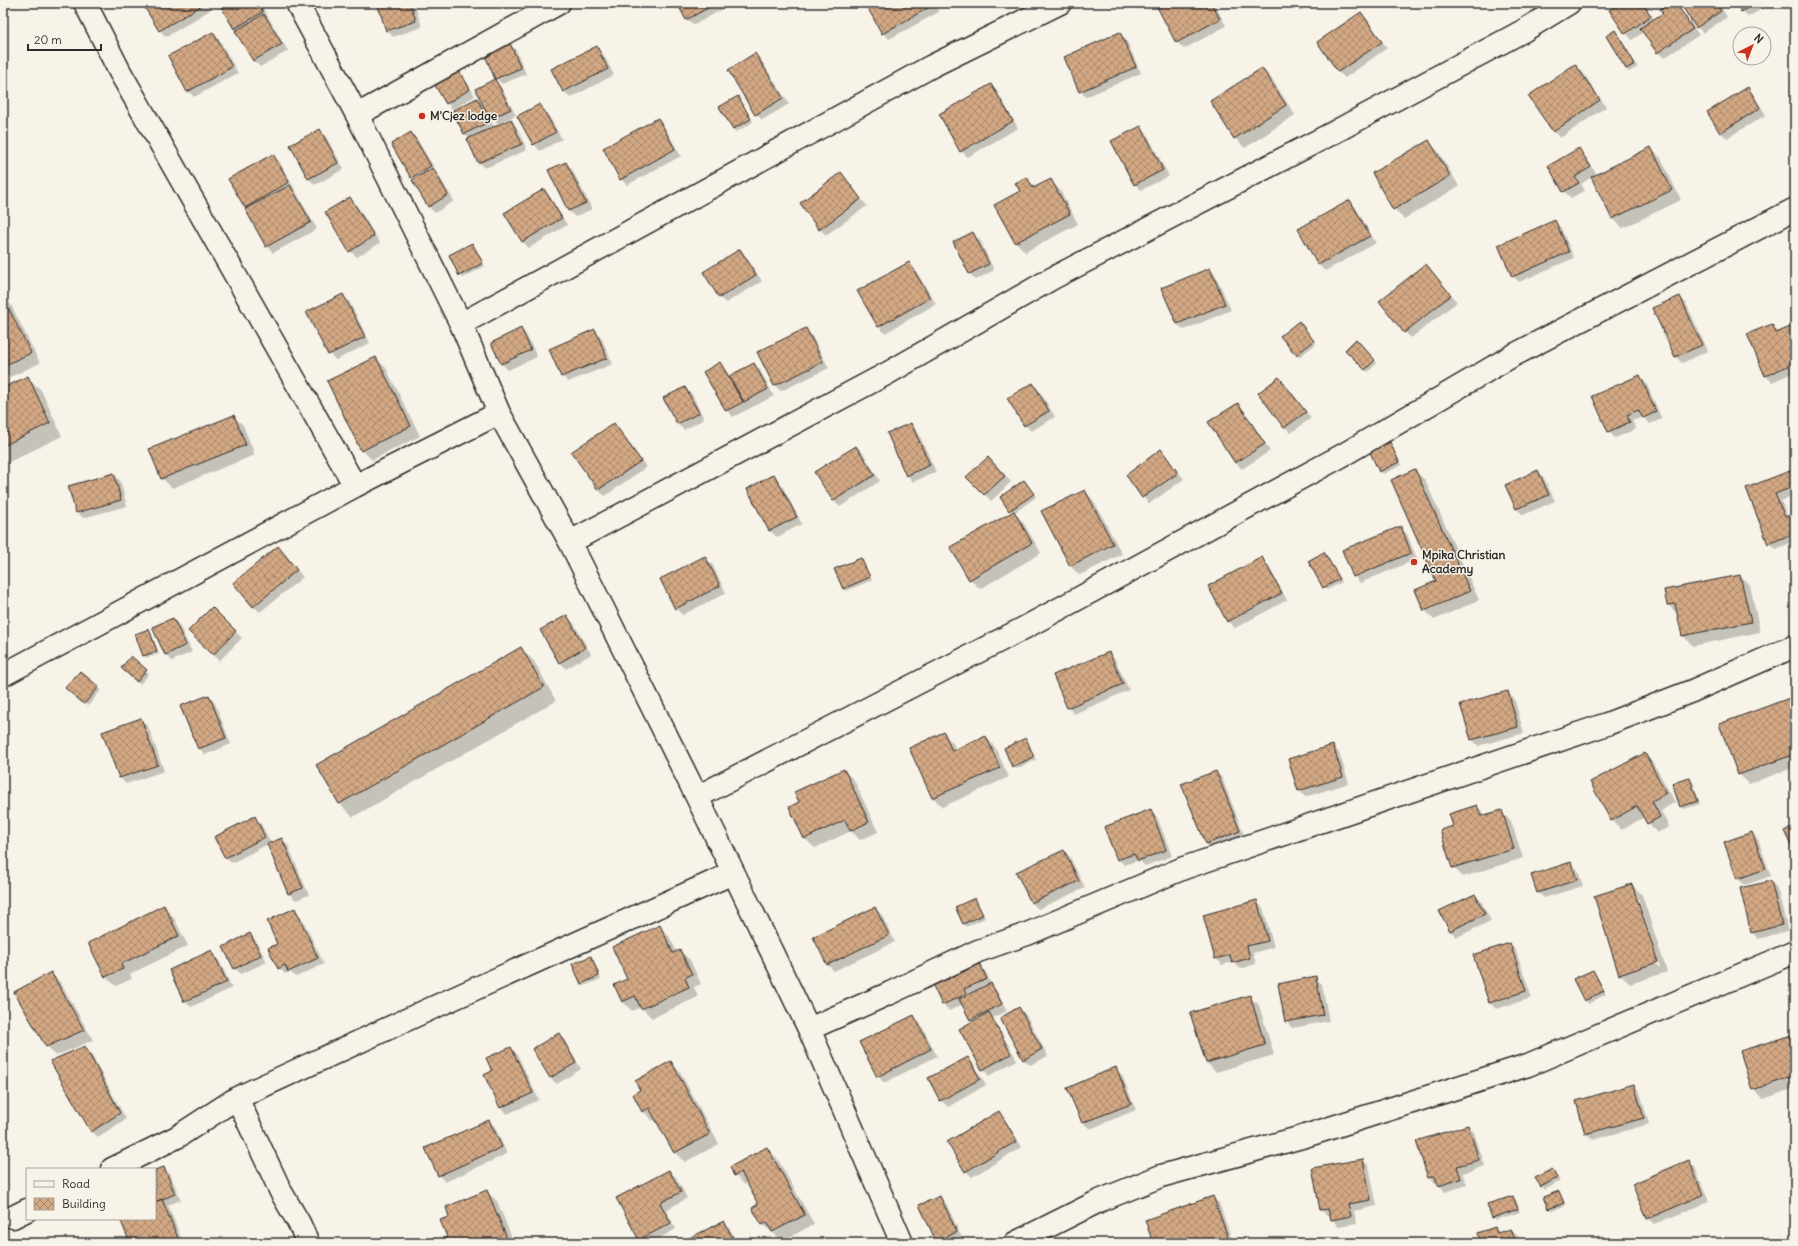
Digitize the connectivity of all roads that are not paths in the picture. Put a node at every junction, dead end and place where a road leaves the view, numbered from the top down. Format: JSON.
{"nodes":[{"id":1,"x":85,"y":3,"type":"edge"},
{"id":2,"x":298,"y":3,"type":"edge"},
{"id":3,"x":559,"y":3,"type":"edge"},
{"id":4,"x":1060,"y":3,"type":"edge"},
{"id":5,"x":1568,"y":3,"type":"edge"},
{"id":6,"x":357,"y":116,"type":"junction"},
{"id":7,"x":1795,"y":209,"type":"edge"},
{"id":8,"x":461,"y":324,"type":"junction"},
{"id":9,"x":498,"y":413,"type":"junction"},
{"id":10,"x":355,"y":486,"type":"junction"},
{"id":11,"x":570,"y":542,"type":"junction"},
{"id":12,"x":1795,"y":646,"type":"edge"},
{"id":13,"x":3,"y":675,"type":"edge"},
{"id":14,"x":697,"y":797,"type":"junction"},
{"id":15,"x":733,"y":873,"type":"junction"},
{"id":16,"x":1795,"y":952,"type":"edge"},
{"id":17,"x":809,"y":1029,"type":"junction"},
{"id":18,"x":237,"y":1098,"type":"junction"},
{"id":19,"x":114,"y":1168,"type":"edge"},
{"id":20,"x":308,"y":1243,"type":"edge"},
{"id":21,"x":902,"y":1243,"type":"edge"},
{"id":22,"x":1015,"y":1243,"type":"edge"}],
"edges":[{"from":1,"to":10,"type":"street"},
{"from":2,"to":6,"type":"street"},
{"from":3,"to":6,"type":"street"},
{"from":4,"to":8,"type":"street"},
{"from":5,"to":11,"type":"street"},
{"from":6,"to":8,"type":"street"},
{"from":7,"to":14,"type":"street"},
{"from":8,"to":9,"type":"street"},
{"from":9,"to":10,"type":"street"},
{"from":9,"to":11,"type":"street"},
{"from":10,"to":13,"type":"street"},
{"from":11,"to":14,"type":"street"},
{"from":12,"to":17,"type":"street"},
{"from":14,"to":15,"type":"street"},
{"from":15,"to":17,"type":"street"},
{"from":15,"to":18,"type":"street"},
{"from":16,"to":22,"type":"street"},
{"from":17,"to":21,"type":"street"},
{"from":18,"to":19,"type":"street"},
{"from":18,"to":20,"type":"street"}]}
